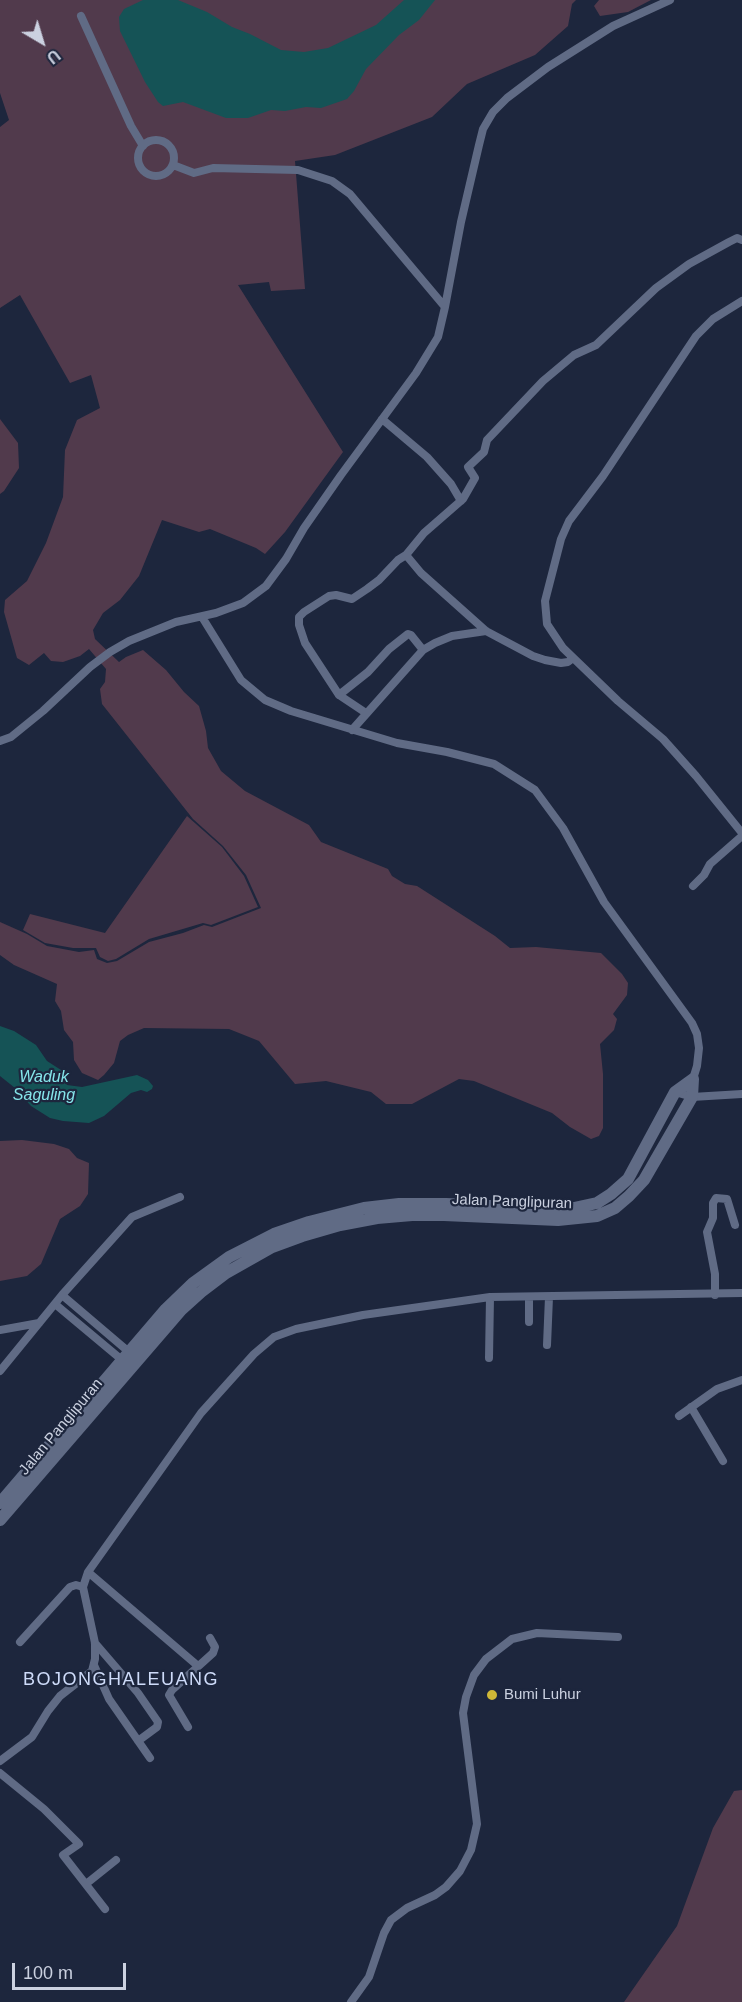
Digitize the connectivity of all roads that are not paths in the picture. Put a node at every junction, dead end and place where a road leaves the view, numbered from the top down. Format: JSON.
{"nodes":[{"id":1,"x":670,"y":0,"type":"edge"},
{"id":2,"x":81,"y":16,"type":"dead end"},
{"id":3,"x":143,"y":146,"type":"junction"},
{"id":4,"x":172,"y":165,"type":"junction"},
{"id":5,"x":742,"y":240,"type":"edge"},
{"id":6,"x":742,"y":301,"type":"edge"},
{"id":7,"x":445,"y":307,"type":"junction"},
{"id":8,"x":382,"y":418,"type":"junction"},
{"id":9,"x":461,"y":501,"type":"junction"},
{"id":10,"x":406,"y":555,"type":"junction"},
{"id":11,"x":202,"y":617,"type":"junction"},
{"id":12,"x":486,"y":631,"type":"junction"},
{"id":13,"x":423,"y":650,"type":"junction"},
{"id":14,"x":573,"y":658,"type":"junction"},
{"id":15,"x":339,"y":695,"type":"junction"},
{"id":16,"x":366,"y":713,"type":"junction"},
{"id":17,"x":352,"y":730,"type":"junction"},
{"id":18,"x":0,"y":741,"type":"edge"},
{"id":19,"x":742,"y":835,"type":"edge"},
{"id":20,"x":693,"y":886,"type":"dead end"},
{"id":21,"x":693,"y":1079,"type":"junction"},
{"id":22,"x":675,"y":1092,"type":"junction"},
{"id":23,"x":742,"y":1094,"type":"edge"},
{"id":24,"x":692,"y":1097,"type":"junction"},
{"id":25,"x":180,"y":1197,"type":"dead end"},
{"id":26,"x":445,"y":1209,"type":"junction"},
{"id":27,"x":735,"y":1226,"type":"dead end"},
{"id":28,"x":742,"y":1293,"type":"edge"},
{"id":29,"x":62,"y":1295,"type":"junction"},
{"id":30,"x":715,"y":1295,"type":"junction"},
{"id":31,"x":490,"y":1297,"type":"junction"},
{"id":32,"x":529,"y":1297,"type":"junction"},
{"id":33,"x":549,"y":1297,"type":"junction"},
{"id":34,"x":55,"y":1304,"type":"junction"},
{"id":35,"x":529,"y":1322,"type":"dead end"},
{"id":36,"x":39,"y":1323,"type":"junction"},
{"id":37,"x":0,"y":1330,"type":"edge"},
{"id":38,"x":547,"y":1345,"type":"dead end"},
{"id":39,"x":126,"y":1356,"type":"junction"},
{"id":40,"x":489,"y":1358,"type":"dead end"},
{"id":41,"x":0,"y":1371,"type":"edge"},
{"id":42,"x":742,"y":1380,"type":"edge"},
{"id":43,"x":691,"y":1407,"type":"junction"},
{"id":44,"x":679,"y":1416,"type":"dead end"},
{"id":45,"x":45,"y":1459,"type":"junction"},
{"id":46,"x":723,"y":1461,"type":"dead end"},
{"id":47,"x":0,"y":1503,"type":"edge"},
{"id":48,"x":0,"y":1520,"type":"edge"},
{"id":49,"x":88,"y":1572,"type":"junction"},
{"id":50,"x":83,"y":1587,"type":"junction"},
{"id":51,"x":618,"y":1637,"type":"dead end"},
{"id":52,"x":210,"y":1638,"type":"dead end"},
{"id":53,"x":20,"y":1642,"type":"dead end"},
{"id":54,"x":95,"y":1643,"type":"junction"},
{"id":55,"x":94,"y":1665,"type":"junction"},
{"id":56,"x":198,"y":1666,"type":"junction"},
{"id":57,"x":188,"y":1726,"type":"dead end"},
{"id":58,"x":138,"y":1741,"type":"junction"},
{"id":59,"x":150,"y":1758,"type":"dead end"},
{"id":60,"x":0,"y":1761,"type":"edge"},
{"id":61,"x":0,"y":1773,"type":"edge"},
{"id":62,"x":116,"y":1860,"type":"dead end"},
{"id":63,"x":86,"y":1884,"type":"junction"},
{"id":64,"x":105,"y":1909,"type":"dead end"},
{"id":65,"x":351,"y":2002,"type":"edge"}],
"edges":[{"from":1,"to":7,"type":"street"},
{"from":2,"to":3,"type":"street"},
{"from":3,"to":4,"type":"street"},
{"from":3,"to":4,"type":"street"},
{"from":4,"to":7,"type":"street"},
{"from":5,"to":9,"type":"street"},
{"from":6,"to":14,"type":"street"},
{"from":7,"to":8,"type":"street"},
{"from":8,"to":9,"type":"street"},
{"from":8,"to":11,"type":"street"},
{"from":9,"to":10,"type":"street"},
{"from":10,"to":12,"type":"street"},
{"from":10,"to":15,"type":"street"},
{"from":11,"to":17,"type":"street"},
{"from":11,"to":18,"type":"street"},
{"from":12,"to":13,"type":"street"},
{"from":12,"to":14,"type":"street"},
{"from":13,"to":15,"type":"street"},
{"from":13,"to":16,"type":"street"},
{"from":14,"to":19,"type":"street"},
{"from":15,"to":16,"type":"street"},
{"from":16,"to":17,"type":"street"},
{"from":17,"to":21,"type":"street"},
{"from":19,"to":20,"type":"street"},
{"from":21,"to":22,"type":"main road","name":"Jalan Panglipuran"},
{"from":21,"to":24,"type":"main road","name":"Jalan Panglipuran"},
{"from":22,"to":24,"type":"street"},
{"from":22,"to":26,"type":"main road","name":"Jalan Panglipuran"},
{"from":23,"to":24,"type":"street"},
{"from":24,"to":26,"type":"main road","name":"Jalan Panglipuran"},
{"from":25,"to":29,"type":"street"},
{"from":26,"to":39,"type":"main road","name":"Jalan Panglipuran"},
{"from":26,"to":45,"type":"main road","name":"Jalan Panglipuran"},
{"from":27,"to":30,"type":"street"},
{"from":28,"to":30,"type":"street"},
{"from":29,"to":34,"type":"street"},
{"from":29,"to":39,"type":"street"},
{"from":30,"to":33,"type":"street"},
{"from":31,"to":32,"type":"street"},
{"from":31,"to":40,"type":"street"},
{"from":31,"to":49,"type":"street"},
{"from":32,"to":33,"type":"street"},
{"from":32,"to":35,"type":"street"},
{"from":33,"to":38,"type":"street"},
{"from":34,"to":36,"type":"street"},
{"from":34,"to":39,"type":"street"},
{"from":36,"to":37,"type":"street"},
{"from":36,"to":41,"type":"street"},
{"from":39,"to":45,"type":"main road","name":"Jalan Panglipuran"},
{"from":42,"to":43,"type":"street"},
{"from":43,"to":44,"type":"street"},
{"from":43,"to":46,"type":"street"},
{"from":45,"to":47,"type":"main road","name":"Jalan Panglipuran"},
{"from":45,"to":48,"type":"main road","name":"Jalan Panglipuran"},
{"from":49,"to":50,"type":"street"},
{"from":49,"to":56,"type":"street"},
{"from":50,"to":53,"type":"street"},
{"from":50,"to":54,"type":"street"},
{"from":51,"to":65,"type":"street"},
{"from":52,"to":56,"type":"street"},
{"from":54,"to":55,"type":"street"},
{"from":54,"to":58,"type":"street"},
{"from":55,"to":58,"type":"street"},
{"from":55,"to":60,"type":"street"},
{"from":56,"to":57,"type":"street"},
{"from":58,"to":59,"type":"street"},
{"from":61,"to":63,"type":"street"},
{"from":62,"to":63,"type":"street"},
{"from":63,"to":64,"type":"street"}]}
